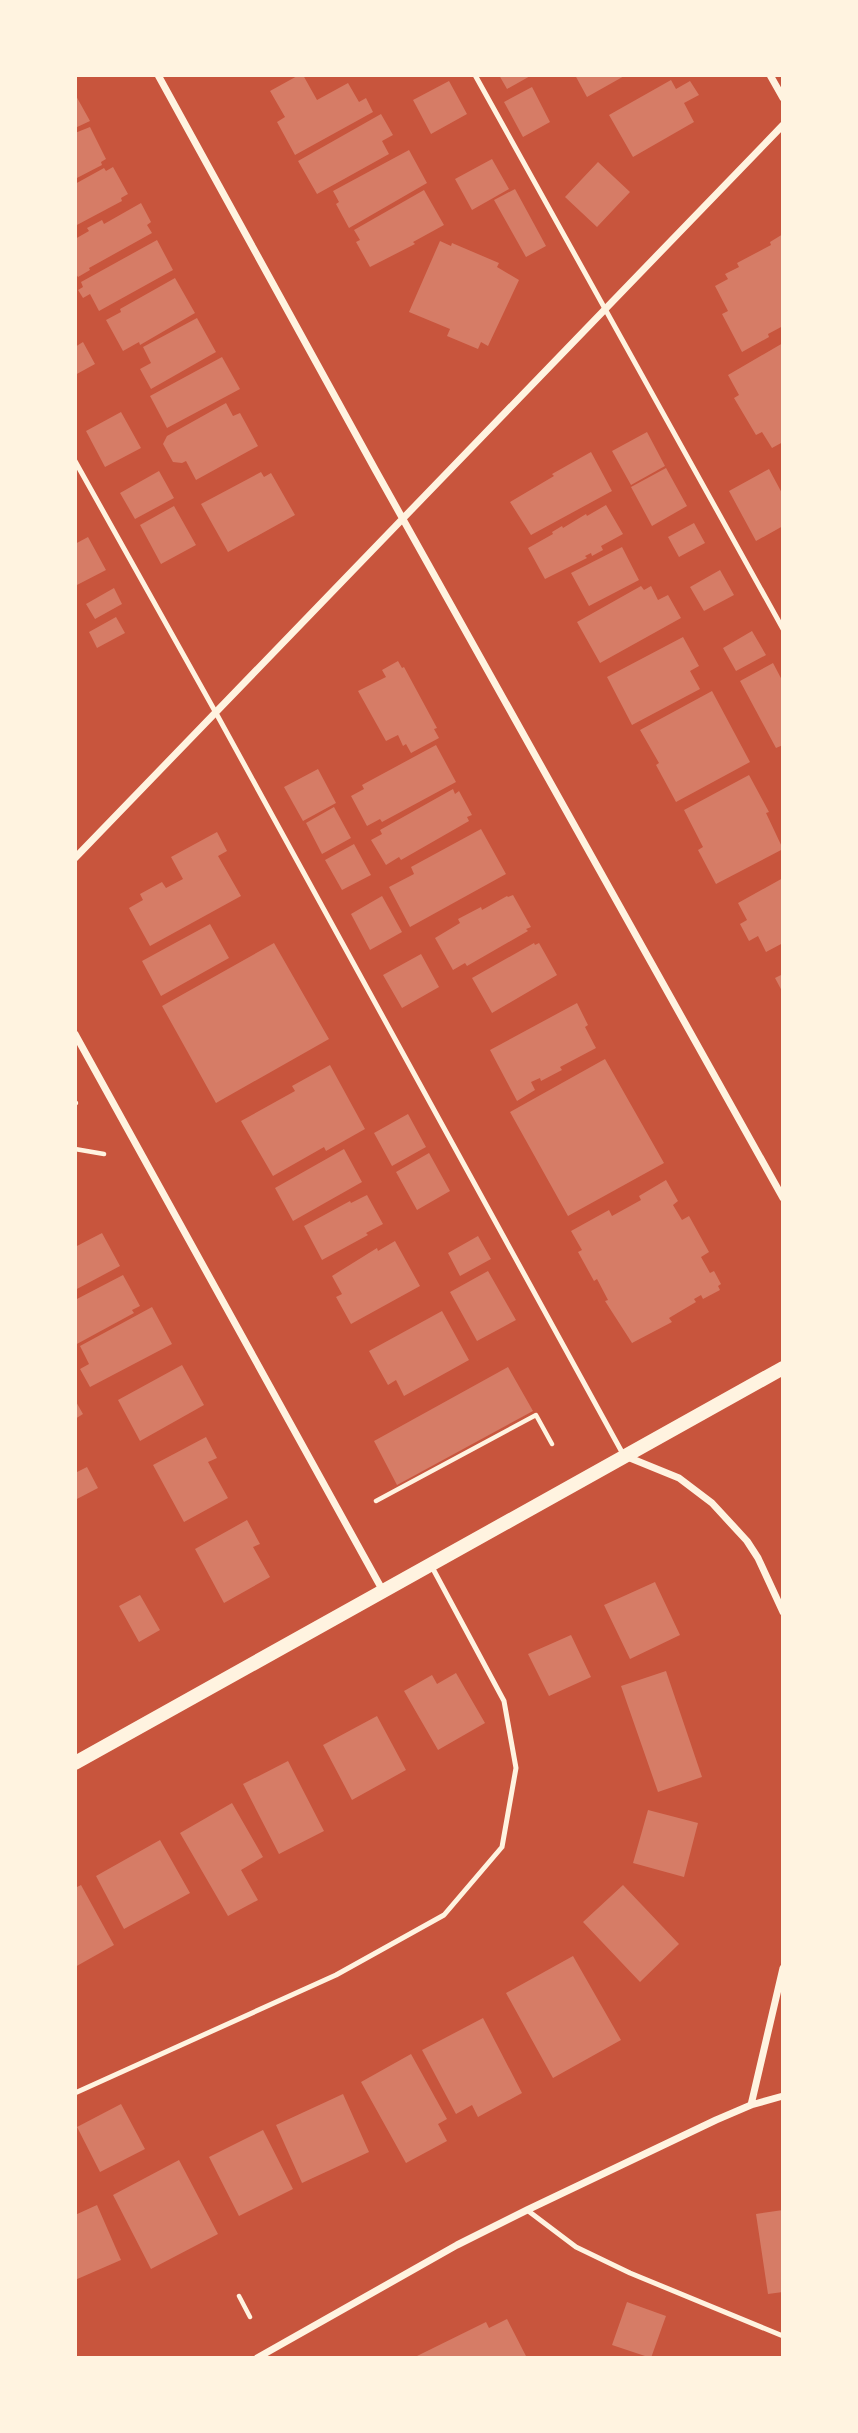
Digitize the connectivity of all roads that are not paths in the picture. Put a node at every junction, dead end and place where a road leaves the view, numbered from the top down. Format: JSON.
{"nodes":[{"id":1,"x":158,"y":75,"type":"edge"},
{"id":2,"x":475,"y":75,"type":"edge"},
{"id":3,"x":770,"y":75,"type":"edge"},
{"id":4,"x":783,"y":98,"type":"edge"},
{"id":5,"x":783,"y":125,"type":"edge"},
{"id":6,"x":604,"y":310,"type":"junction"},
{"id":7,"x":75,"y":461,"type":"edge"},
{"id":8,"x":404,"y":518,"type":"junction"},
{"id":9,"x":783,"y":629,"type":"edge"},
{"id":10,"x":216,"y":713,"type":"junction"},
{"id":11,"x":75,"y":858,"type":"edge"},
{"id":12,"x":75,"y":1034,"type":"edge"},
{"id":13,"x":783,"y":1198,"type":"edge"},
{"id":14,"x":783,"y":1368,"type":"edge"},
{"id":15,"x":624,"y":1456,"type":"junction"},
{"id":16,"x":430,"y":1565,"type":"junction"},
{"id":17,"x":383,"y":1591,"type":"junction"},
{"id":18,"x":783,"y":1612,"type":"edge"},
{"id":19,"x":75,"y":1763,"type":"edge"},
{"id":20,"x":783,"y":1968,"type":"edge"},
{"id":21,"x":75,"y":2094,"type":"edge"},
{"id":22,"x":783,"y":2096,"type":"edge"},
{"id":23,"x":751,"y":2105,"type":"junction"},
{"id":24,"x":527,"y":2210,"type":"junction"},
{"id":25,"x":783,"y":2336,"type":"edge"},
{"id":26,"x":257,"y":2358,"type":"edge"}],
"edges":[{"from":1,"to":8,"type":"street"},
{"from":2,"to":6,"type":"lane"},
{"from":3,"to":4,"type":"street"},
{"from":5,"to":6,"type":"street"},
{"from":6,"to":8,"type":"street"},
{"from":6,"to":9,"type":"lane"},
{"from":7,"to":10,"type":"lane"},
{"from":8,"to":10,"type":"street"},
{"from":8,"to":13,"type":"street"},
{"from":10,"to":11,"type":"street"},
{"from":10,"to":15,"type":"lane"},
{"from":12,"to":17,"type":"street"},
{"from":14,"to":15,"type":"main road"},
{"from":15,"to":16,"type":"main road"},
{"from":15,"to":18,"type":"street"},
{"from":16,"to":17,"type":"main road"},
{"from":16,"to":21,"type":"lane"},
{"from":17,"to":19,"type":"main road"},
{"from":20,"to":23,"type":"street"},
{"from":22,"to":23,"type":"street"},
{"from":23,"to":24,"type":"street"},
{"from":24,"to":25,"type":"lane"},
{"from":24,"to":26,"type":"street"}]}
